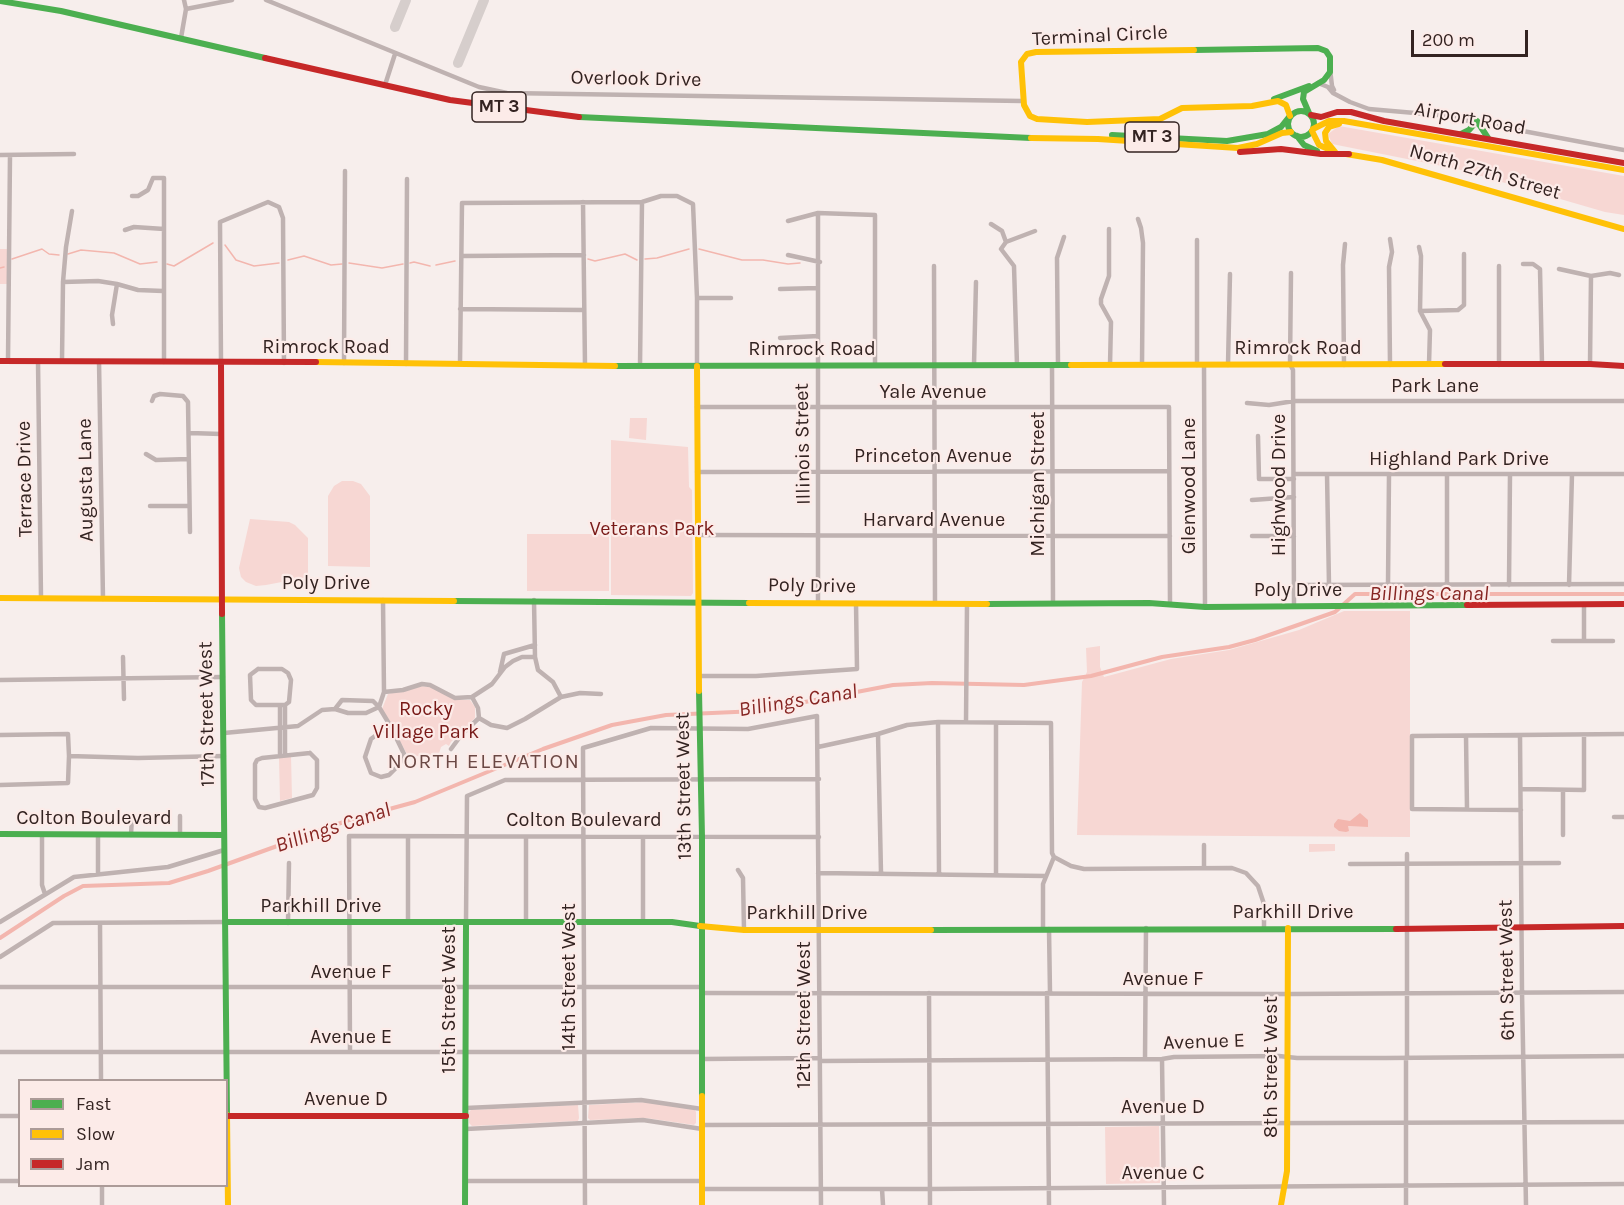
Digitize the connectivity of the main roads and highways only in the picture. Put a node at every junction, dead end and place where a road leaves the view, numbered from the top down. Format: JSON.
{"nodes":[{"id":1,"x":0,"y":1,"type":"edge"},
{"id":2,"x":1315,"y":84,"type":"junction"},
{"id":3,"x":1265,"y":104,"type":"junction"},
{"id":4,"x":1310,"y":114,"type":"junction"},
{"id":5,"x":1290,"y":117,"type":"junction"},
{"id":6,"x":1352,"y":123,"type":"junction"},
{"id":7,"x":1313,"y":130,"type":"junction"},
{"id":8,"x":1294,"y":134,"type":"junction"},
{"id":9,"x":1460,"y":134,"type":"junction"},
{"id":10,"x":1009,"y":138,"type":"junction"},
{"id":11,"x":1490,"y":139,"type":"junction"},
{"id":12,"x":1167,"y":144,"type":"junction"},
{"id":13,"x":1335,"y":152,"type":"junction"},
{"id":14,"x":1349,"y":154,"type":"junction"},
{"id":15,"x":1624,"y":163,"type":"edge"},
{"id":16,"x":1624,"y":170,"type":"edge"},
{"id":17,"x":1624,"y":229,"type":"edge"},
{"id":18,"x":0,"y":361,"type":"edge"},
{"id":19,"x":221,"y":363,"type":"junction"},
{"id":20,"x":697,"y":366,"type":"junction"},
{"id":21,"x":1624,"y":366,"type":"edge"},
{"id":22,"x":0,"y":598,"type":"edge"},
{"id":23,"x":222,"y":599,"type":"junction"},
{"id":24,"x":698,"y":601,"type":"junction"},
{"id":25,"x":1624,"y":606,"type":"edge"},
{"id":26,"x":0,"y":834,"type":"edge"},
{"id":27,"x":224,"y":835,"type":"junction"},
{"id":28,"x":225,"y":922,"type":"junction"},
{"id":29,"x":465,"y":922,"type":"junction"},
{"id":30,"x":702,"y":926,"type":"junction"},
{"id":31,"x":1624,"y":926,"type":"edge"},
{"id":32,"x":1288,"y":928,"type":"junction"},
{"id":33,"x":227,"y":1079,"type":"edge"},
{"id":34,"x":228,"y":1116,"type":"edge"},
{"id":35,"x":466,"y":1116,"type":"junction"},
{"id":36,"x":227,"y":1187,"type":"edge"},
{"id":37,"x":228,"y":1205,"type":"edge"},
{"id":38,"x":465,"y":1205,"type":"edge"},
{"id":39,"x":702,"y":1205,"type":"edge"},
{"id":40,"x":1281,"y":1205,"type":"edge"}],
"edges":[{"from":1,"to":10,"type":"main road","number":"MT 3"},
{"from":2,"to":3,"type":"main road"},
{"from":2,"to":3,"type":"main road","name":"Terminal Circle"},
{"from":2,"to":4,"type":"main road"},
{"from":3,"to":5,"type":"main road"},
{"from":4,"to":5,"type":"main road","name":"Airport Road","number":"MT 3"},
{"from":4,"to":7,"type":"main road"},
{"from":4,"to":9,"type":"main road","name":"Airport Road"},
{"from":5,"to":8,"type":"main road"},
{"from":5,"to":10,"type":"main road","number":"MT 3"},
{"from":6,"to":7,"type":"main road","name":"Airport Road"},
{"from":6,"to":13,"type":"main road"},
{"from":6,"to":16,"type":"main road","name":"Airport Road"},
{"from":7,"to":8,"type":"main road","name":"Airport Road"},
{"from":7,"to":13,"type":"main road"},
{"from":8,"to":12,"type":"main road","name":"Airport Road"},
{"from":8,"to":13,"type":"main road","name":"North 27th Street"},
{"from":9,"to":11,"type":"main road","name":"Airport Road"},
{"from":9,"to":11,"type":"main road"},
{"from":10,"to":12,"type":"main road","number":"MT 3"},
{"from":11,"to":15,"type":"main road","name":"Airport Road"},
{"from":12,"to":14,"type":"main road","number":"MT 3"},
{"from":13,"to":14,"type":"main road","name":"North 27th Street"},
{"from":14,"to":17,"type":"main road","name":"North 27th Street","number":"MT 3"},
{"from":18,"to":19,"type":"main road","name":"Rimrock Road"},
{"from":19,"to":20,"type":"main road","name":"Rimrock Road"},
{"from":19,"to":23,"type":"main road","name":"17th Street West"},
{"from":20,"to":21,"type":"main road","name":"Rimrock Road"},
{"from":20,"to":24,"type":"main road","name":"13th Street West"},
{"from":22,"to":23,"type":"main road","name":"Poly Drive"},
{"from":23,"to":24,"type":"main road","name":"Poly Drive"},
{"from":23,"to":27,"type":"main road","name":"17th Street West"},
{"from":24,"to":25,"type":"main road","name":"Poly Drive"},
{"from":24,"to":30,"type":"main road","name":"13th Street West"},
{"from":26,"to":27,"type":"main road","name":"Colton Boulevard"},
{"from":27,"to":28,"type":"main road","name":"17th Street West"},
{"from":28,"to":29,"type":"main road","name":"Parkhill Drive"},
{"from":28,"to":33,"type":"main road","name":"17th Street West"},
{"from":29,"to":30,"type":"main road","name":"Parkhill Drive"},
{"from":29,"to":35,"type":"main road","name":"15th Street West"},
{"from":30,"to":32,"type":"main road","name":"Parkhill Drive"},
{"from":30,"to":39,"type":"main road","name":"13th Street West"},
{"from":31,"to":32,"type":"main road","name":"Parkhill Drive"},
{"from":32,"to":40,"type":"main road","name":"8th Street West"},
{"from":34,"to":35,"type":"main road","name":"Avenue D"},
{"from":35,"to":38,"type":"main road","name":"15th Street West"},
{"from":36,"to":37,"type":"main road","name":"17th Street West"}]}
